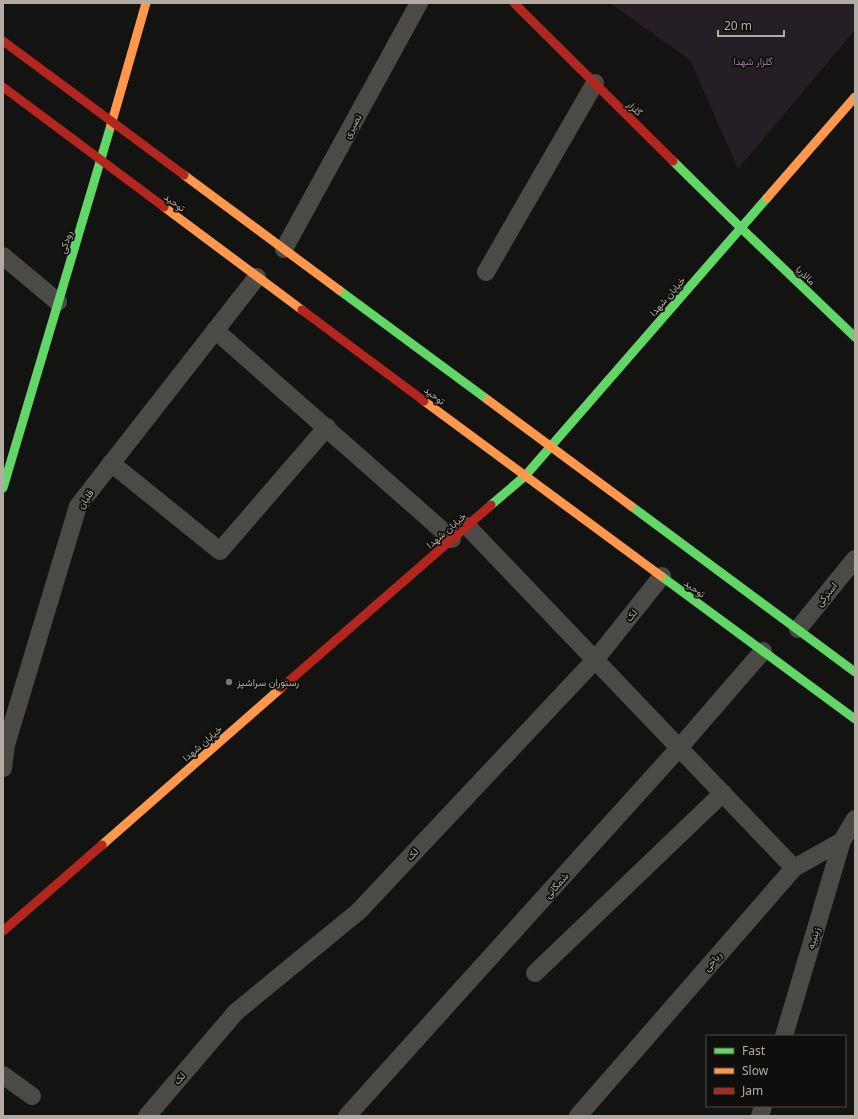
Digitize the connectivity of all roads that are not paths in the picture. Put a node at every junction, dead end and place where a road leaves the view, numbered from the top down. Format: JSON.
{"nodes":[{"id":1,"x":146,"y":3,"type":"edge"},
{"id":2,"x":419,"y":3,"type":"edge"},
{"id":3,"x":514,"y":3,"type":"edge"},
{"id":4,"x":3,"y":41,"type":"edge"},
{"id":5,"x":595,"y":84,"type":"junction"},
{"id":6,"x":3,"y":87,"type":"edge"},
{"id":7,"x":855,"y":97,"type":"edge"},
{"id":8,"x":112,"y":122,"type":"junction"},
{"id":9,"x":100,"y":160,"type":"junction"},
{"id":10,"x":741,"y":228,"type":"junction"},
{"id":11,"x":284,"y":249,"type":"junction"},
{"id":12,"x":3,"y":256,"type":"edge"},
{"id":13,"x":486,"y":272,"type":"dead end"},
{"id":14,"x":257,"y":277,"type":"junction"},
{"id":15,"x":58,"y":302,"type":"junction"},
{"id":16,"x":215,"y":330,"type":"junction"},
{"id":17,"x":855,"y":337,"type":"edge"},
{"id":18,"x":327,"y":427,"type":"junction"},
{"id":19,"x":550,"y":446,"type":"junction"},
{"id":20,"x":111,"y":463,"type":"junction"},
{"id":21,"x":525,"y":476,"type":"junction"},
{"id":22,"x":3,"y":488,"type":"edge"},
{"id":23,"x":468,"y":526,"type":"junction"},
{"id":24,"x":452,"y":539,"type":"junction"},
{"id":25,"x":855,"y":559,"type":"edge"},
{"id":26,"x":662,"y":576,"type":"junction"},
{"id":27,"x":798,"y":629,"type":"junction"},
{"id":28,"x":763,"y":651,"type":"junction"},
{"id":29,"x":595,"y":660,"type":"junction"},
{"id":30,"x":855,"y":672,"type":"edge"},
{"id":31,"x":855,"y":719,"type":"edge"},
{"id":32,"x":679,"y":748,"type":"junction"},
{"id":33,"x":3,"y":768,"type":"edge"},
{"id":34,"x":723,"y":793,"type":"junction"},
{"id":35,"x":855,"y":819,"type":"edge"},
{"id":36,"x":842,"y":841,"type":"junction"},
{"id":37,"x":794,"y":868,"type":"junction"},
{"id":38,"x":3,"y":931,"type":"edge"},
{"id":39,"x":536,"y":973,"type":"dead end"},
{"id":40,"x":784,"y":1035,"type":"edge"},
{"id":41,"x":3,"y":1075,"type":"edge"},
{"id":42,"x":32,"y":1096,"type":"dead end"},
{"id":43,"x":147,"y":1116,"type":"edge"},
{"id":44,"x":346,"y":1116,"type":"edge"},
{"id":45,"x":578,"y":1116,"type":"edge"}],
"edges":[{"from":1,"to":8,"type":"street","name":"رودکی"},
{"from":2,"to":11,"type":"street","name":"نصیری"},
{"from":3,"to":5,"type":"street","name":"گلزار"},
{"from":4,"to":8,"type":"street"},
{"from":5,"to":10,"type":"street","name":"گلزار"},
{"from":5,"to":13,"type":"street"},
{"from":6,"to":9,"type":"street","name":"توحید"},
{"from":7,"to":10,"type":"street","name":"خیابان شهدا"},
{"from":8,"to":9,"type":"street","name":"رودکی"},
{"from":8,"to":11,"type":"street"},
{"from":9,"to":14,"type":"street","name":"توحید"},
{"from":9,"to":15,"type":"street","name":"رودکی"},
{"from":10,"to":17,"type":"street","name":"مالاریا"},
{"from":10,"to":19,"type":"street","name":"خیابان شهدا"},
{"from":11,"to":19,"type":"street"},
{"from":12,"to":15,"type":"street"},
{"from":14,"to":16,"type":"street","name":"قلیان"},
{"from":14,"to":21,"type":"street","name":"توحید"},
{"from":15,"to":22,"type":"street","name":"رودکی"},
{"from":16,"to":18,"type":"street"},
{"from":16,"to":20,"type":"street","name":"قلیان"},
{"from":18,"to":20,"type":"street"},
{"from":18,"to":24,"type":"street"},
{"from":19,"to":21,"type":"street","name":"خیابان شهدا"},
{"from":19,"to":27,"type":"street"},
{"from":20,"to":33,"type":"street","name":"قلیان"},
{"from":21,"to":23,"type":"street","name":"خیابان شهدا"},
{"from":21,"to":26,"type":"street","name":"توحید"},
{"from":23,"to":24,"type":"street","name":"خیابان شهدا"},
{"from":23,"to":29,"type":"street"},
{"from":24,"to":38,"type":"street","name":"خیابان شهدا"},
{"from":25,"to":27,"type":"street","name":"استرکی"},
{"from":26,"to":28,"type":"street","name":"توحید"},
{"from":26,"to":29,"type":"street","name":"لک"},
{"from":27,"to":30,"type":"street"},
{"from":28,"to":31,"type":"street","name":"توحید"},
{"from":28,"to":32,"type":"street","name":"شمگانی"},
{"from":29,"to":32,"type":"street"},
{"from":29,"to":43,"type":"street","name":"لک"},
{"from":32,"to":34,"type":"street"},
{"from":32,"to":44,"type":"street","name":"شمگانی"},
{"from":34,"to":37,"type":"street"},
{"from":34,"to":39,"type":"street"},
{"from":35,"to":36,"type":"street"},
{"from":36,"to":37,"type":"street","name":"ریاحی"},
{"from":36,"to":40,"type":"street","name":"زینبیه"},
{"from":37,"to":45,"type":"street","name":"ریاحی"},
{"from":41,"to":42,"type":"street"}]}
